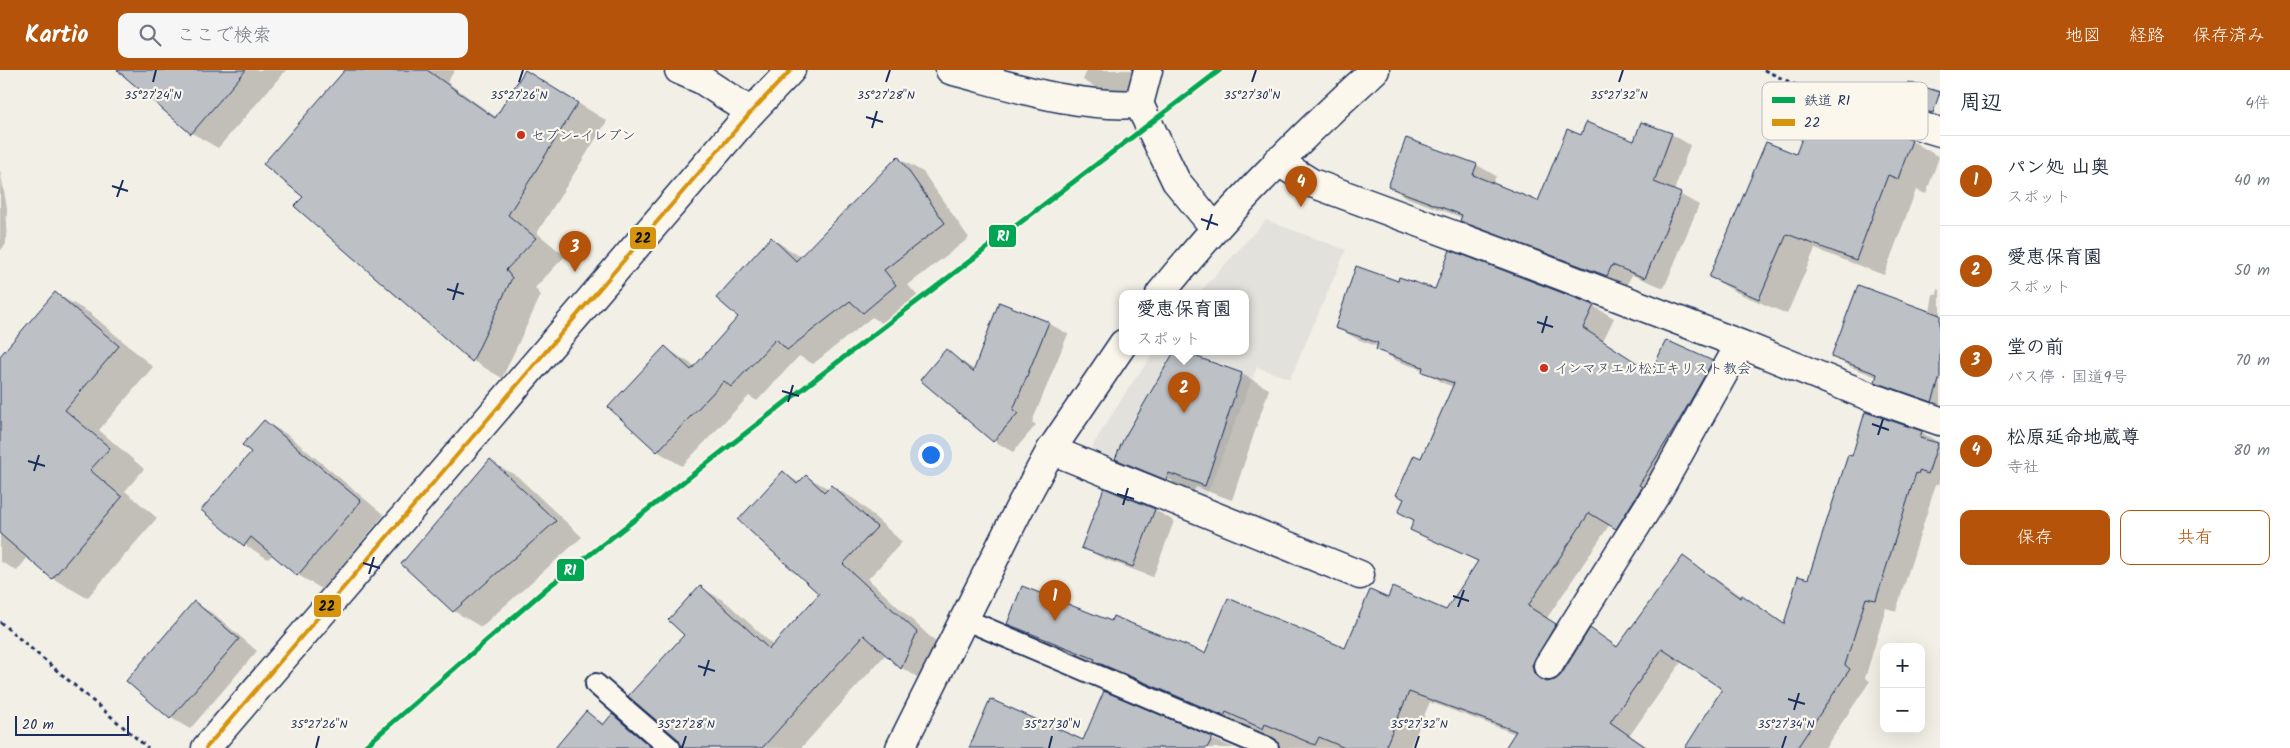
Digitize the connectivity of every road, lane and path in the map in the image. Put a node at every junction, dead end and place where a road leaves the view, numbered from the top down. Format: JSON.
{"nodes":[{"id":1,"x":679,"y":70,"type":"edge"},
{"id":2,"x":791,"y":70,"type":"edge"},
{"id":3,"x":950,"y":70,"type":"edge"},
{"id":4,"x":1148,"y":70,"type":"edge"},
{"id":5,"x":1375,"y":70,"type":"edge"},
{"id":6,"x":1764,"y":70,"type":"edge"},
{"id":7,"x":1790,"y":82,"type":"edge"},
{"id":8,"x":1138,"y":104,"type":"junction"},
{"id":9,"x":751,"y":112,"type":"junction"},
{"id":10,"x":1928,"y":128,"type":"edge"},
{"id":11,"x":1940,"y":132,"type":"edge"},
{"id":12,"x":1277,"y":162,"type":"junction"},
{"id":13,"x":1214,"y":227,"type":"junction"},
{"id":14,"x":1163,"y":290,"type":"edge"},
{"id":15,"x":1740,"y":344,"type":"junction"},
{"id":16,"x":1119,"y":350,"type":"edge"},
{"id":17,"x":1940,"y":421,"type":"edge"},
{"id":18,"x":1051,"y":450,"type":"junction"},
{"id":19,"x":1360,"y":575,"type":"dead end"},
{"id":20,"x":964,"y":619,"type":"junction"},
{"id":21,"x":0,"y":622,"type":"edge"},
{"id":22,"x":1548,"y":666,"type":"dead end"},
{"id":23,"x":596,"y":684,"type":"dead end"},
{"id":24,"x":148,"y":748,"type":"edge"},
{"id":25,"x":206,"y":748,"type":"edge"},
{"id":26,"x":670,"y":748,"type":"edge"},
{"id":27,"x":900,"y":748,"type":"edge"},
{"id":28,"x":1268,"y":748,"type":"edge"}],
"edges":[{"from":1,"to":9,"type":"main road"},
{"from":2,"to":9,"type":"main road"},
{"from":3,"to":8,"type":"main road"},
{"from":4,"to":8,"type":"main road"},
{"from":5,"to":12,"type":"main road"},
{"from":6,"to":7,"type":"path"},
{"from":8,"to":13,"type":"main road"},
{"from":9,"to":25,"type":"main road"},
{"from":10,"to":11,"type":"main road"},
{"from":12,"to":13,"type":"main road"},
{"from":12,"to":15,"type":"main road"},
{"from":13,"to":14,"type":"main road"},
{"from":15,"to":17,"type":"main road"},
{"from":15,"to":22,"type":"main road"},
{"from":16,"to":18,"type":"main road"},
{"from":18,"to":19,"type":"main road"},
{"from":18,"to":20,"type":"main road"},
{"from":20,"to":27,"type":"main road"},
{"from":20,"to":28,"type":"lane"},
{"from":21,"to":24,"type":"path"},
{"from":23,"to":26,"type":"lane"}]}
